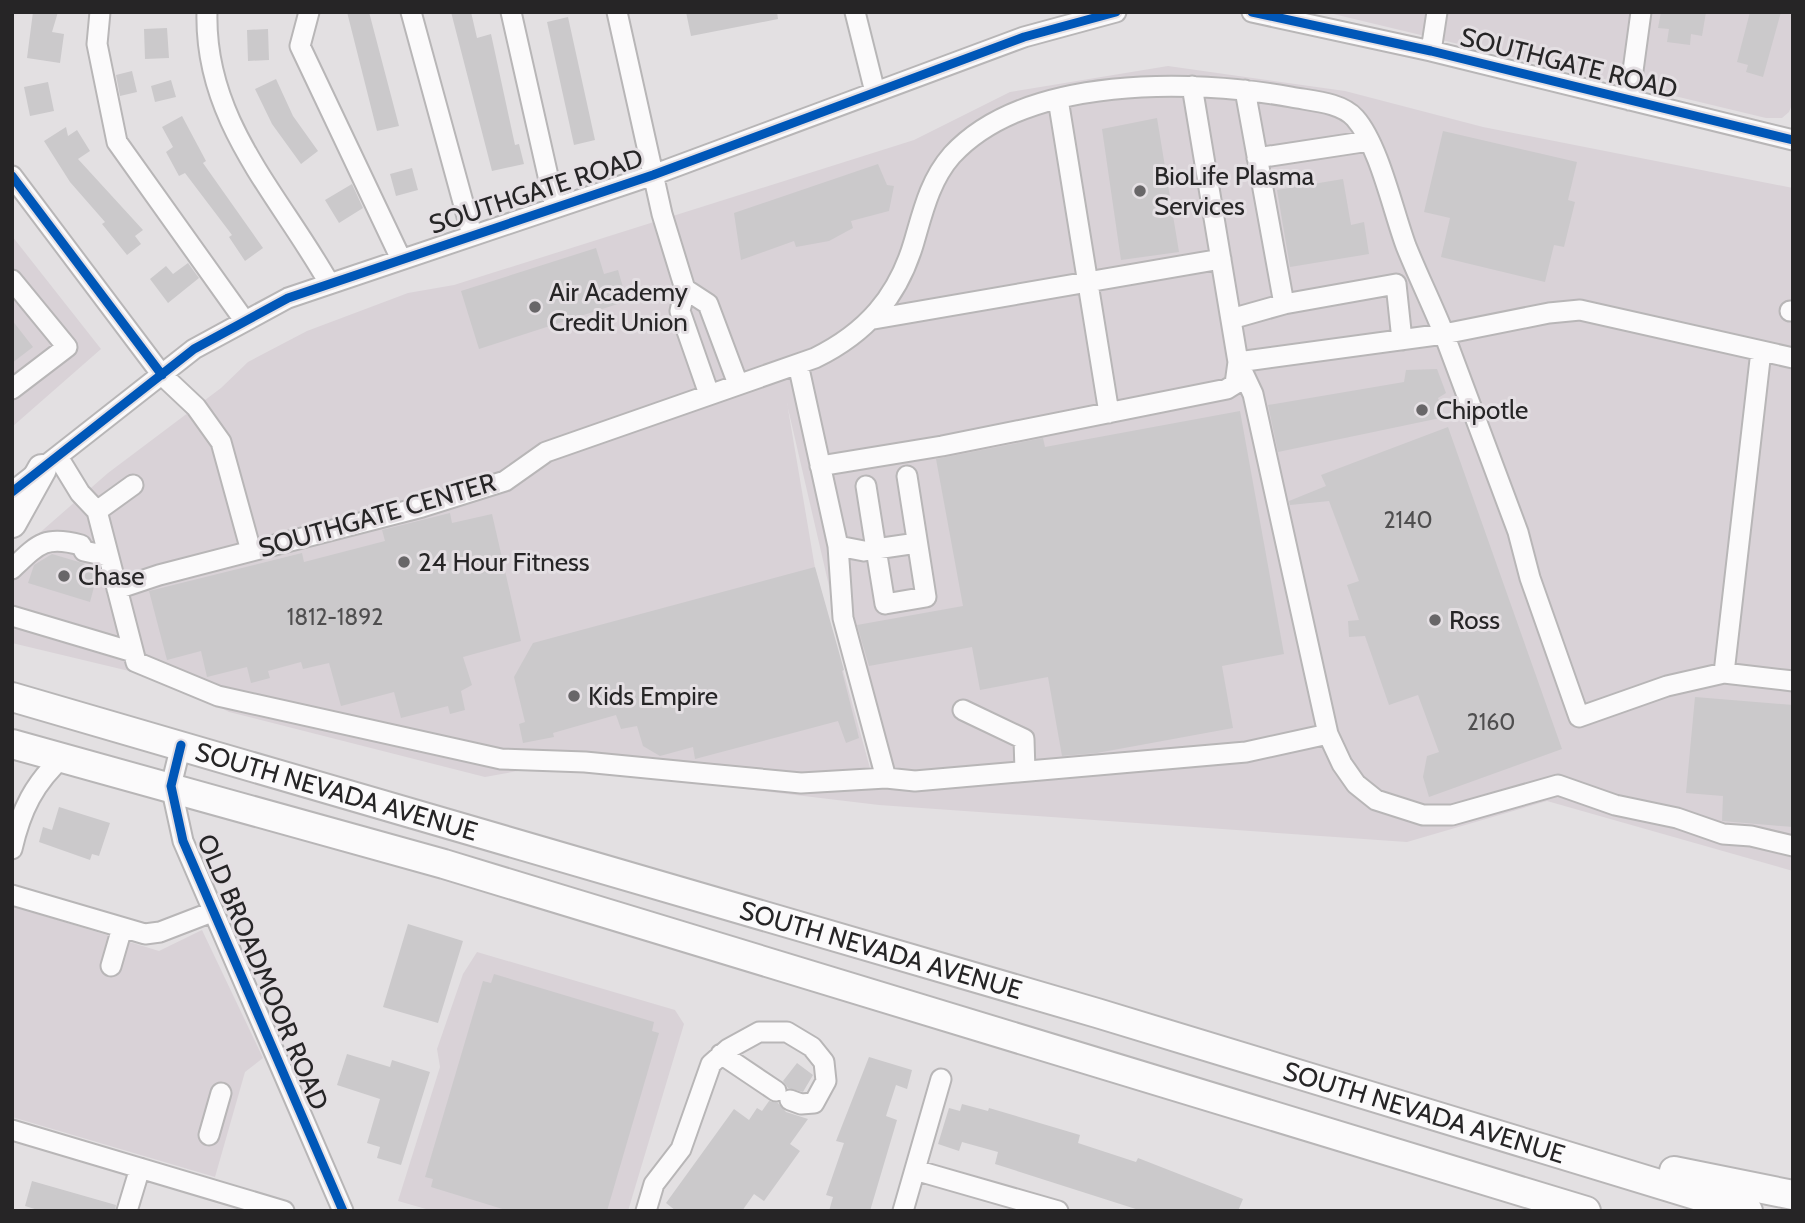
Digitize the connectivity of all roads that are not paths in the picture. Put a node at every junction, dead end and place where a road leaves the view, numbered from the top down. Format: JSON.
{"nodes":[{"id":1,"x":100,"y":12,"type":"edge"},
{"id":2,"x":207,"y":12,"type":"edge"},
{"id":3,"x":309,"y":12,"type":"edge"},
{"id":4,"x":411,"y":12,"type":"edge"},
{"id":5,"x":510,"y":12,"type":"edge"},
{"id":6,"x":617,"y":12,"type":"edge"},
{"id":7,"x":855,"y":12,"type":"edge"},
{"id":8,"x":1116,"y":12,"type":"edge"},
{"id":9,"x":1252,"y":12,"type":"edge"},
{"id":10,"x":1437,"y":12,"type":"edge"},
{"id":11,"x":1641,"y":12,"type":"edge"},
{"id":12,"x":1093,"y":15,"type":"edge"},
{"id":13,"x":1326,"y":20,"type":"edge"},
{"id":14,"x":1431,"y":51,"type":"junction"},
{"id":15,"x":1192,"y":86,"type":"junction"},
{"id":16,"x":1245,"y":90,"type":"junction"},
{"id":17,"x":876,"y":92,"type":"junction"},
{"id":18,"x":1058,"y":99,"type":"junction"},
{"id":19,"x":1629,"y":100,"type":"junction"},
{"id":20,"x":1793,"y":140,"type":"edge"},
{"id":21,"x":1369,"y":141,"type":"junction"},
{"id":22,"x":1258,"y":158,"type":"junction"},
{"id":23,"x":653,"y":175,"type":"junction"},
{"id":24,"x":12,"y":176,"type":"edge"},
{"id":25,"x":555,"y":207,"type":"junction"},
{"id":26,"x":472,"y":235,"type":"junction"},
{"id":27,"x":401,"y":259,"type":"junction"},
{"id":28,"x":1221,"y":259,"type":"junction"},
{"id":29,"x":12,"y":280,"type":"edge"},
{"id":30,"x":329,"y":282,"type":"junction"},
{"id":31,"x":1088,"y":282,"type":"junction"},
{"id":32,"x":685,"y":289,"type":"junction"},
{"id":33,"x":1284,"y":304,"type":"junction"},
{"id":34,"x":874,"y":319,"type":"junction"},
{"id":35,"x":1231,"y":319,"type":"junction"},
{"id":36,"x":244,"y":320,"type":"junction"},
{"id":37,"x":1444,"y":334,"type":"junction"},
{"id":38,"x":1402,"y":340,"type":"junction"},
{"id":39,"x":1761,"y":351,"type":"junction"},
{"id":40,"x":1793,"y":358,"type":"edge"},
{"id":41,"x":1238,"y":362,"type":"junction"},
{"id":42,"x":798,"y":364,"type":"junction"},
{"id":43,"x":162,"y":375,"type":"junction"},
{"id":44,"x":738,"y":384,"type":"junction"},
{"id":45,"x":12,"y":389,"type":"edge"},
{"id":46,"x":709,"y":394,"type":"junction"},
{"id":47,"x":1109,"y":413,"type":"junction"},
{"id":48,"x":50,"y":463,"type":"junction"},
{"id":49,"x":820,"y":466,"type":"junction"},
{"id":50,"x":906,"y":476,"type":"dead end"},
{"id":51,"x":133,"y":485,"type":"dead end"},
{"id":52,"x":866,"y":486,"type":"dead end"},
{"id":53,"x":12,"y":492,"type":"edge"},
{"id":54,"x":97,"y":511,"type":"junction"},
{"id":55,"x":12,"y":523,"type":"edge"},
{"id":56,"x":918,"y":543,"type":"junction"},
{"id":57,"x":838,"y":546,"type":"junction"},
{"id":58,"x":876,"y":549,"type":"junction"},
{"id":59,"x":251,"y":551,"type":"junction"},
{"id":60,"x":107,"y":556,"type":"junction"},
{"id":61,"x":12,"y":569,"type":"edge"},
{"id":62,"x":117,"y":589,"type":"junction"},
{"id":63,"x":12,"y":616,"type":"edge"},
{"id":64,"x":133,"y":652,"type":"junction"},
{"id":65,"x":1724,"y":673,"type":"junction"},
{"id":66,"x":1793,"y":681,"type":"edge"},
{"id":67,"x":12,"y":696,"type":"edge"},
{"id":68,"x":963,"y":710,"type":"dead end"},
{"id":69,"x":1328,"y":734,"type":"junction"},
{"id":70,"x":12,"y":744,"type":"edge"},
{"id":71,"x":181,"y":745,"type":"junction"},
{"id":72,"x":64,"y":757,"type":"junction"},
{"id":73,"x":1025,"y":771,"type":"junction"},
{"id":74,"x":887,"y":778,"type":"junction"},
{"id":75,"x":171,"y":786,"type":"junction"},
{"id":76,"x":16,"y":812,"type":"edge"},
{"id":77,"x":1793,"y":846,"type":"edge"},
{"id":78,"x":12,"y":849,"type":"edge"},
{"id":79,"x":12,"y":895,"type":"edge"},
{"id":80,"x":212,"y":912,"type":"junction"},
{"id":81,"x":122,"y":928,"type":"junction"},
{"id":82,"x":111,"y":966,"type":"dead end"},
{"id":83,"x":721,"y":1054,"type":"junction"},
{"id":84,"x":940,"y":1079,"type":"dead end"},
{"id":85,"x":221,"y":1093,"type":"dead end"},
{"id":86,"x":1385,"y":1102,"type":"junction"},
{"id":87,"x":12,"y":1130,"type":"edge"},
{"id":88,"x":209,"y":1135,"type":"dead end"},
{"id":89,"x":140,"y":1168,"type":"junction"},
{"id":90,"x":915,"y":1170,"type":"junction"},
{"id":91,"x":1793,"y":1195,"type":"edge"},
{"id":92,"x":219,"y":1201,"type":"edge"},
{"id":93,"x":127,"y":1211,"type":"edge"},
{"id":94,"x":284,"y":1211,"type":"edge"},
{"id":95,"x":343,"y":1211,"type":"edge"},
{"id":96,"x":646,"y":1211,"type":"edge"},
{"id":97,"x":902,"y":1211,"type":"edge"},
{"id":98,"x":1058,"y":1211,"type":"edge"},
{"id":99,"x":1586,"y":1211,"type":"edge"},
{"id":100,"x":1748,"y":1211,"type":"edge"}],
"edges":[{"from":1,"to":36,"type":"street"},
{"from":2,"to":30,"type":"street"},
{"from":3,"to":27,"type":"street"},
{"from":4,"to":26,"type":"street"},
{"from":5,"to":25,"type":"street"},
{"from":6,"to":23,"type":"street"},
{"from":7,"to":17,"type":"street"},
{"from":8,"to":12,"type":"street","name":"SOUTHGATE ROAD"},
{"from":9,"to":13,"type":"street","name":"SOUTHGATE ROAD"},
{"from":10,"to":14,"type":"street"},
{"from":11,"to":19,"type":"street"},
{"from":12,"to":17,"type":"street","name":"SOUTHGATE ROAD"},
{"from":13,"to":14,"type":"street","name":"SOUTHGATE ROAD"},
{"from":14,"to":19,"type":"street","name":"SOUTHGATE ROAD"},
{"from":15,"to":16,"type":"street","name":"SOUTHGATE CENTER"},
{"from":15,"to":18,"type":"street","name":"SOUTHGATE CENTER"},
{"from":15,"to":28,"type":"street"},
{"from":16,"to":21,"type":"street","name":"SOUTHGATE CENTER"},
{"from":16,"to":22,"type":"street"},
{"from":17,"to":23,"type":"street","name":"SOUTHGATE ROAD"},
{"from":18,"to":31,"type":"street"},
{"from":18,"to":34,"type":"street","name":"SOUTHGATE CENTER"},
{"from":19,"to":20,"type":"street","name":"SOUTHGATE ROAD"},
{"from":21,"to":22,"type":"street"},
{"from":21,"to":37,"type":"street","name":"SOUTHGATE CENTER"},
{"from":22,"to":33,"type":"street"},
{"from":23,"to":25,"type":"street","name":"SOUTHGATE ROAD"},
{"from":23,"to":32,"type":"street"},
{"from":24,"to":43,"type":"street"},
{"from":25,"to":26,"type":"street","name":"SOUTHGATE ROAD"},
{"from":26,"to":27,"type":"street","name":"SOUTHGATE ROAD"},
{"from":27,"to":30,"type":"street","name":"SOUTHGATE ROAD"},
{"from":28,"to":31,"type":"street"},
{"from":28,"to":35,"type":"street"},
{"from":29,"to":45,"type":"street"},
{"from":30,"to":36,"type":"street","name":"SOUTHGATE ROAD"},
{"from":31,"to":34,"type":"street"},
{"from":31,"to":47,"type":"street"},
{"from":32,"to":44,"type":"street"},
{"from":32,"to":46,"type":"street"},
{"from":33,"to":35,"type":"street"},
{"from":33,"to":38,"type":"street"},
{"from":34,"to":42,"type":"street","name":"SOUTHGATE CENTER"},
{"from":35,"to":41,"type":"street"},
{"from":36,"to":43,"type":"street","name":"SOUTHGATE ROAD"},
{"from":37,"to":38,"type":"street"},
{"from":37,"to":39,"type":"street"},
{"from":37,"to":65,"type":"street","name":"SOUTHGATE CENTER"},
{"from":38,"to":41,"type":"street"},
{"from":39,"to":40,"type":"street"},
{"from":39,"to":65,"type":"street"},
{"from":41,"to":47,"type":"street"},
{"from":41,"to":69,"type":"street"},
{"from":42,"to":44,"type":"street","name":"SOUTHGATE CENTER"},
{"from":42,"to":49,"type":"street"},
{"from":43,"to":48,"type":"street","name":"SOUTHGATE ROAD"},
{"from":43,"to":59,"type":"street"},
{"from":44,"to":46,"type":"street","name":"SOUTHGATE CENTER"},
{"from":46,"to":59,"type":"street","name":"SOUTHGATE CENTER"},
{"from":47,"to":49,"type":"street"},
{"from":48,"to":53,"type":"street","name":"SOUTHGATE ROAD"},
{"from":48,"to":54,"type":"street"},
{"from":48,"to":55,"type":"highway"},
{"from":49,"to":57,"type":"street"},
{"from":50,"to":56,"type":"street"},
{"from":51,"to":54,"type":"street"},
{"from":52,"to":58,"type":"street"},
{"from":54,"to":60,"type":"street"},
{"from":56,"to":58,"type":"street"},
{"from":56,"to":58,"type":"street"},
{"from":57,"to":58,"type":"street"},
{"from":57,"to":74,"type":"street"},
{"from":59,"to":62,"type":"street","name":"SOUTHGATE CENTER"},
{"from":60,"to":61,"type":"street"},
{"from":60,"to":62,"type":"street"},
{"from":62,"to":64,"type":"street"},
{"from":63,"to":64,"type":"street"},
{"from":64,"to":74,"type":"street"},
{"from":65,"to":66,"type":"street"},
{"from":67,"to":71,"type":"highway","name":"SOUTH NEVADA AVENUE"},
{"from":68,"to":73,"type":"street"},
{"from":69,"to":73,"type":"street"},
{"from":69,"to":77,"type":"street"},
{"from":70,"to":72,"type":"highway","name":"SOUTH NEVADA AVENUE"},
{"from":71,"to":75,"type":"street","name":"OLD BROADMOOR ROAD"},
{"from":71,"to":86,"type":"highway","name":"SOUTH NEVADA AVENUE"},
{"from":72,"to":75,"type":"highway","name":"SOUTH NEVADA AVENUE"},
{"from":72,"to":76,"type":"street"},
{"from":73,"to":74,"type":"street"},
{"from":75,"to":80,"type":"street","name":"OLD BROADMOOR ROAD"},
{"from":75,"to":99,"type":"highway","name":"SOUTH NEVADA AVENUE"},
{"from":76,"to":78,"type":"street"},
{"from":79,"to":81,"type":"street"},
{"from":80,"to":81,"type":"street"},
{"from":80,"to":95,"type":"street","name":"OLD BROADMOOR ROAD"},
{"from":81,"to":82,"type":"street"},
{"from":83,"to":83,"type":"street"},
{"from":83,"to":96,"type":"street"},
{"from":84,"to":90,"type":"street"},
{"from":85,"to":88,"type":"street"},
{"from":86,"to":91,"type":"highway"},
{"from":86,"to":100,"type":"highway","name":"SOUTH NEVADA AVENUE"},
{"from":87,"to":89,"type":"street"},
{"from":89,"to":92,"type":"street"},
{"from":89,"to":93,"type":"street"},
{"from":90,"to":97,"type":"street"},
{"from":90,"to":98,"type":"street"},
{"from":92,"to":94,"type":"street"}]}
